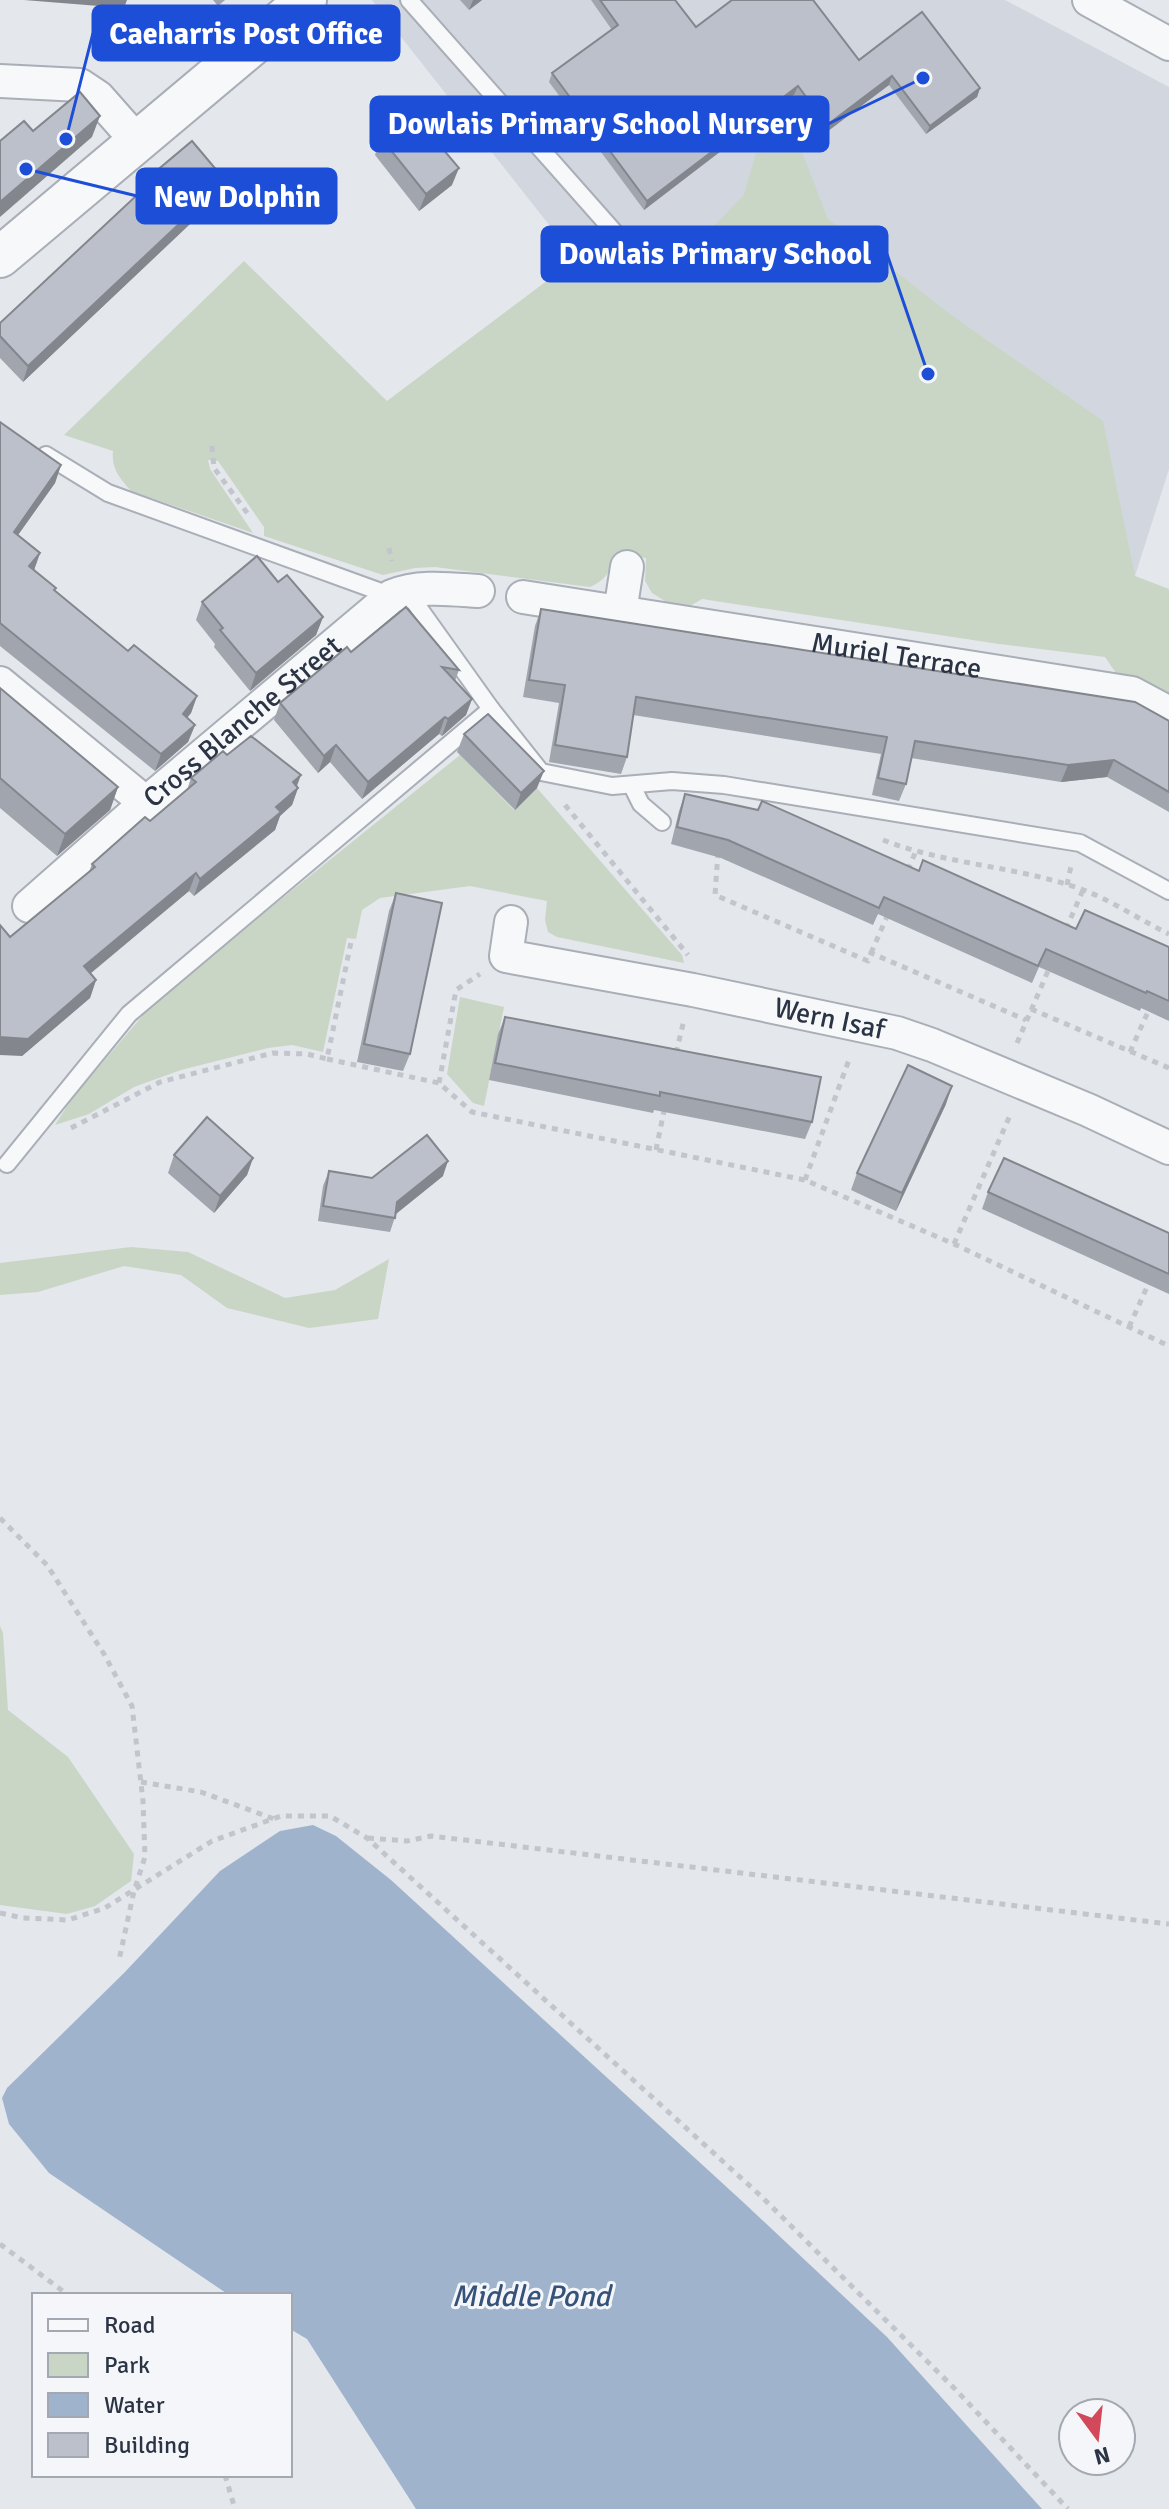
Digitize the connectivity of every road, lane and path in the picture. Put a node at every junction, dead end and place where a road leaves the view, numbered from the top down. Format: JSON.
{"nodes":[{"id":1,"x":306,"y":0,"type":"edge"},
{"id":2,"x":409,"y":0,"type":"edge"},
{"id":3,"x":1089,"y":0,"type":"edge"},
{"id":4,"x":1169,"y":44,"type":"edge"},
{"id":5,"x":0,"y":81,"type":"edge"},
{"id":6,"x":136,"y":140,"type":"junction"},
{"id":7,"x":624,"y":243,"type":"dead end"},
{"id":8,"x":0,"y":257,"type":"edge"},
{"id":9,"x":30,"y":444,"type":"edge"},
{"id":10,"x":212,"y":446,"type":"dead end"},
{"id":11,"x":254,"y":547,"type":"junction"},
{"id":12,"x":627,"y":567,"type":"dead end"},
{"id":13,"x":478,"y":591,"type":"dead end"},
{"id":14,"x":399,"y":593,"type":"junction"},
{"id":15,"x":523,"y":597,"type":"dead end"},
{"id":16,"x":620,"y":612,"type":"junction"},
{"id":17,"x":0,"y":683,"type":"edge"},
{"id":18,"x":491,"y":709,"type":"junction"},
{"id":19,"x":1169,"y":713,"type":"edge"},
{"id":20,"x":632,"y":786,"type":"junction"},
{"id":21,"x":562,"y":802,"type":"dead end"},
{"id":22,"x":146,"y":803,"type":"junction"},
{"id":23,"x":662,"y":822,"type":"dead end"},
{"id":24,"x":874,"y":836,"type":"dead end"},
{"id":25,"x":718,"y":849,"type":"edge"},
{"id":26,"x":915,"y":853,"type":"junction"},
{"id":27,"x":903,"y":881,"type":"edge"},
{"id":28,"x":1083,"y":890,"type":"junction"},
{"id":29,"x":1169,"y":891,"type":"edge"},
{"id":30,"x":29,"y":906,"type":"dead end"},
{"id":31,"x":890,"y":910,"type":"edge"},
{"id":32,"x":1155,"y":918,"type":"dead end"},
{"id":33,"x":511,"y":922,"type":"dead end"},
{"id":34,"x":1151,"y":925,"type":"junction"},
{"id":35,"x":1066,"y":930,"type":"edge"},
{"id":36,"x":1169,"y":934,"type":"edge"},
{"id":37,"x":351,"y":942,"type":"dead end"},
{"id":38,"x":871,"y":953,"type":"junction"},
{"id":39,"x":506,"y":956,"type":"junction"},
{"id":40,"x":1054,"y":956,"type":"edge"},
{"id":41,"x":693,"y":990,"type":"junction"},
{"id":42,"x":1153,"y":999,"type":"edge"},
{"id":43,"x":1031,"y":1009,"type":"junction"},
{"id":44,"x":1026,"y":1020,"type":"junction"},
{"id":45,"x":858,"y":1025,"type":"junction"},
{"id":46,"x":1013,"y":1051,"type":"dead end"},
{"id":47,"x":1130,"y":1052,"type":"junction"},
{"id":48,"x":327,"y":1059,"type":"junction"},
{"id":49,"x":674,"y":1064,"type":"edge"},
{"id":50,"x":1169,"y":1068,"type":"edge"},
{"id":51,"x":439,"y":1083,"type":"junction"},
{"id":52,"x":1025,"y":1084,"type":"junction"},
{"id":53,"x":668,"y":1092,"type":"edge"},
{"id":54,"x":28,"y":1140,"type":"junction"},
{"id":55,"x":1169,"y":1148,"type":"edge"},
{"id":56,"x":656,"y":1150,"type":"junction"},
{"id":57,"x":7,"y":1164,"type":"dead end"},
{"id":58,"x":805,"y":1180,"type":"junction"},
{"id":59,"x":954,"y":1244,"type":"junction"},
{"id":60,"x":1152,"y":1276,"type":"edge"},
{"id":61,"x":1129,"y":1327,"type":"junction"},
{"id":62,"x":1169,"y":1346,"type":"edge"},
{"id":63,"x":0,"y":1518,"type":"edge"},
{"id":64,"x":141,"y":1782,"type":"junction"},
{"id":65,"x":274,"y":1819,"type":"junction"},
{"id":66,"x":367,"y":1838,"type":"junction"},
{"id":67,"x":134,"y":1891,"type":"junction"},
{"id":68,"x":0,"y":1913,"type":"edge"},
{"id":69,"x":1169,"y":1924,"type":"edge"},
{"id":70,"x":119,"y":1960,"type":"dead end"},
{"id":71,"x":0,"y":2244,"type":"edge"},
{"id":72,"x":65,"y":2293,"type":"edge"},
{"id":73,"x":226,"y":2477,"type":"edge"},
{"id":74,"x":235,"y":2509,"type":"edge"},
{"id":75,"x":1068,"y":2509,"type":"edge"}],
"edges":[{"from":1,"to":6,"type":"street"},
{"from":2,"to":7,"type":"lane"},
{"from":3,"to":4,"type":"street"},
{"from":5,"to":6,"type":"street"},
{"from":6,"to":8,"type":"street"},
{"from":9,"to":11,"type":"lane"},
{"from":10,"to":11,"type":"path"},
{"from":11,"to":14,"type":"lane"},
{"from":12,"to":16,"type":"street"},
{"from":13,"to":14,"type":"street"},
{"from":14,"to":18,"type":"lane"},
{"from":14,"to":22,"type":"street","name":"Cross Blanche Street"},
{"from":15,"to":16,"type":"street","name":"Muriel Terrace"},
{"from":16,"to":19,"type":"street","name":"Muriel Terrace"},
{"from":17,"to":22,"type":"street"},
{"from":18,"to":20,"type":"lane"},
{"from":18,"to":54,"type":"lane"},
{"from":20,"to":23,"type":"lane"},
{"from":20,"to":29,"type":"lane"},
{"from":21,"to":41,"type":"path"},
{"from":22,"to":30,"type":"street","name":"Cross Blanche Street"},
{"from":24,"to":26,"type":"path"},
{"from":25,"to":38,"type":"path"},
{"from":26,"to":27,"type":"path"},
{"from":26,"to":28,"type":"path"},
{"from":28,"to":34,"type":"path"},
{"from":28,"to":35,"type":"path"},
{"from":31,"to":38,"type":"path"},
{"from":32,"to":34,"type":"path"},
{"from":33,"to":39,"type":"street"},
{"from":34,"to":36,"type":"path"},
{"from":37,"to":48,"type":"path"},
{"from":38,"to":44,"type":"path"},
{"from":39,"to":41,"type":"street","name":"Wern Isaf"},
{"from":39,"to":51,"type":"path"},
{"from":40,"to":43,"type":"path"},
{"from":41,"to":45,"type":"street","name":"Wern Isaf"},
{"from":41,"to":49,"type":"path"},
{"from":42,"to":47,"type":"path"},
{"from":43,"to":44,"type":"path"},
{"from":43,"to":47,"type":"path"},
{"from":44,"to":46,"type":"path"},
{"from":45,"to":52,"type":"street","name":"Wern Isaf"},
{"from":45,"to":58,"type":"path"},
{"from":47,"to":50,"type":"path"},
{"from":48,"to":51,"type":"path"},
{"from":48,"to":54,"type":"path"},
{"from":51,"to":56,"type":"path"},
{"from":52,"to":55,"type":"street","name":"Wern Isaf"},
{"from":52,"to":59,"type":"path"},
{"from":53,"to":56,"type":"path"},
{"from":54,"to":57,"type":"lane"},
{"from":56,"to":58,"type":"path"},
{"from":58,"to":59,"type":"path"},
{"from":59,"to":61,"type":"path"},
{"from":60,"to":61,"type":"path"},
{"from":61,"to":62,"type":"path"},
{"from":63,"to":64,"type":"path"},
{"from":64,"to":65,"type":"path"},
{"from":64,"to":67,"type":"path"},
{"from":65,"to":66,"type":"path"},
{"from":65,"to":67,"type":"path"},
{"from":66,"to":69,"type":"path"},
{"from":66,"to":75,"type":"path"},
{"from":67,"to":68,"type":"path"},
{"from":67,"to":70,"type":"path"},
{"from":71,"to":72,"type":"path"},
{"from":73,"to":74,"type":"path"}]}
